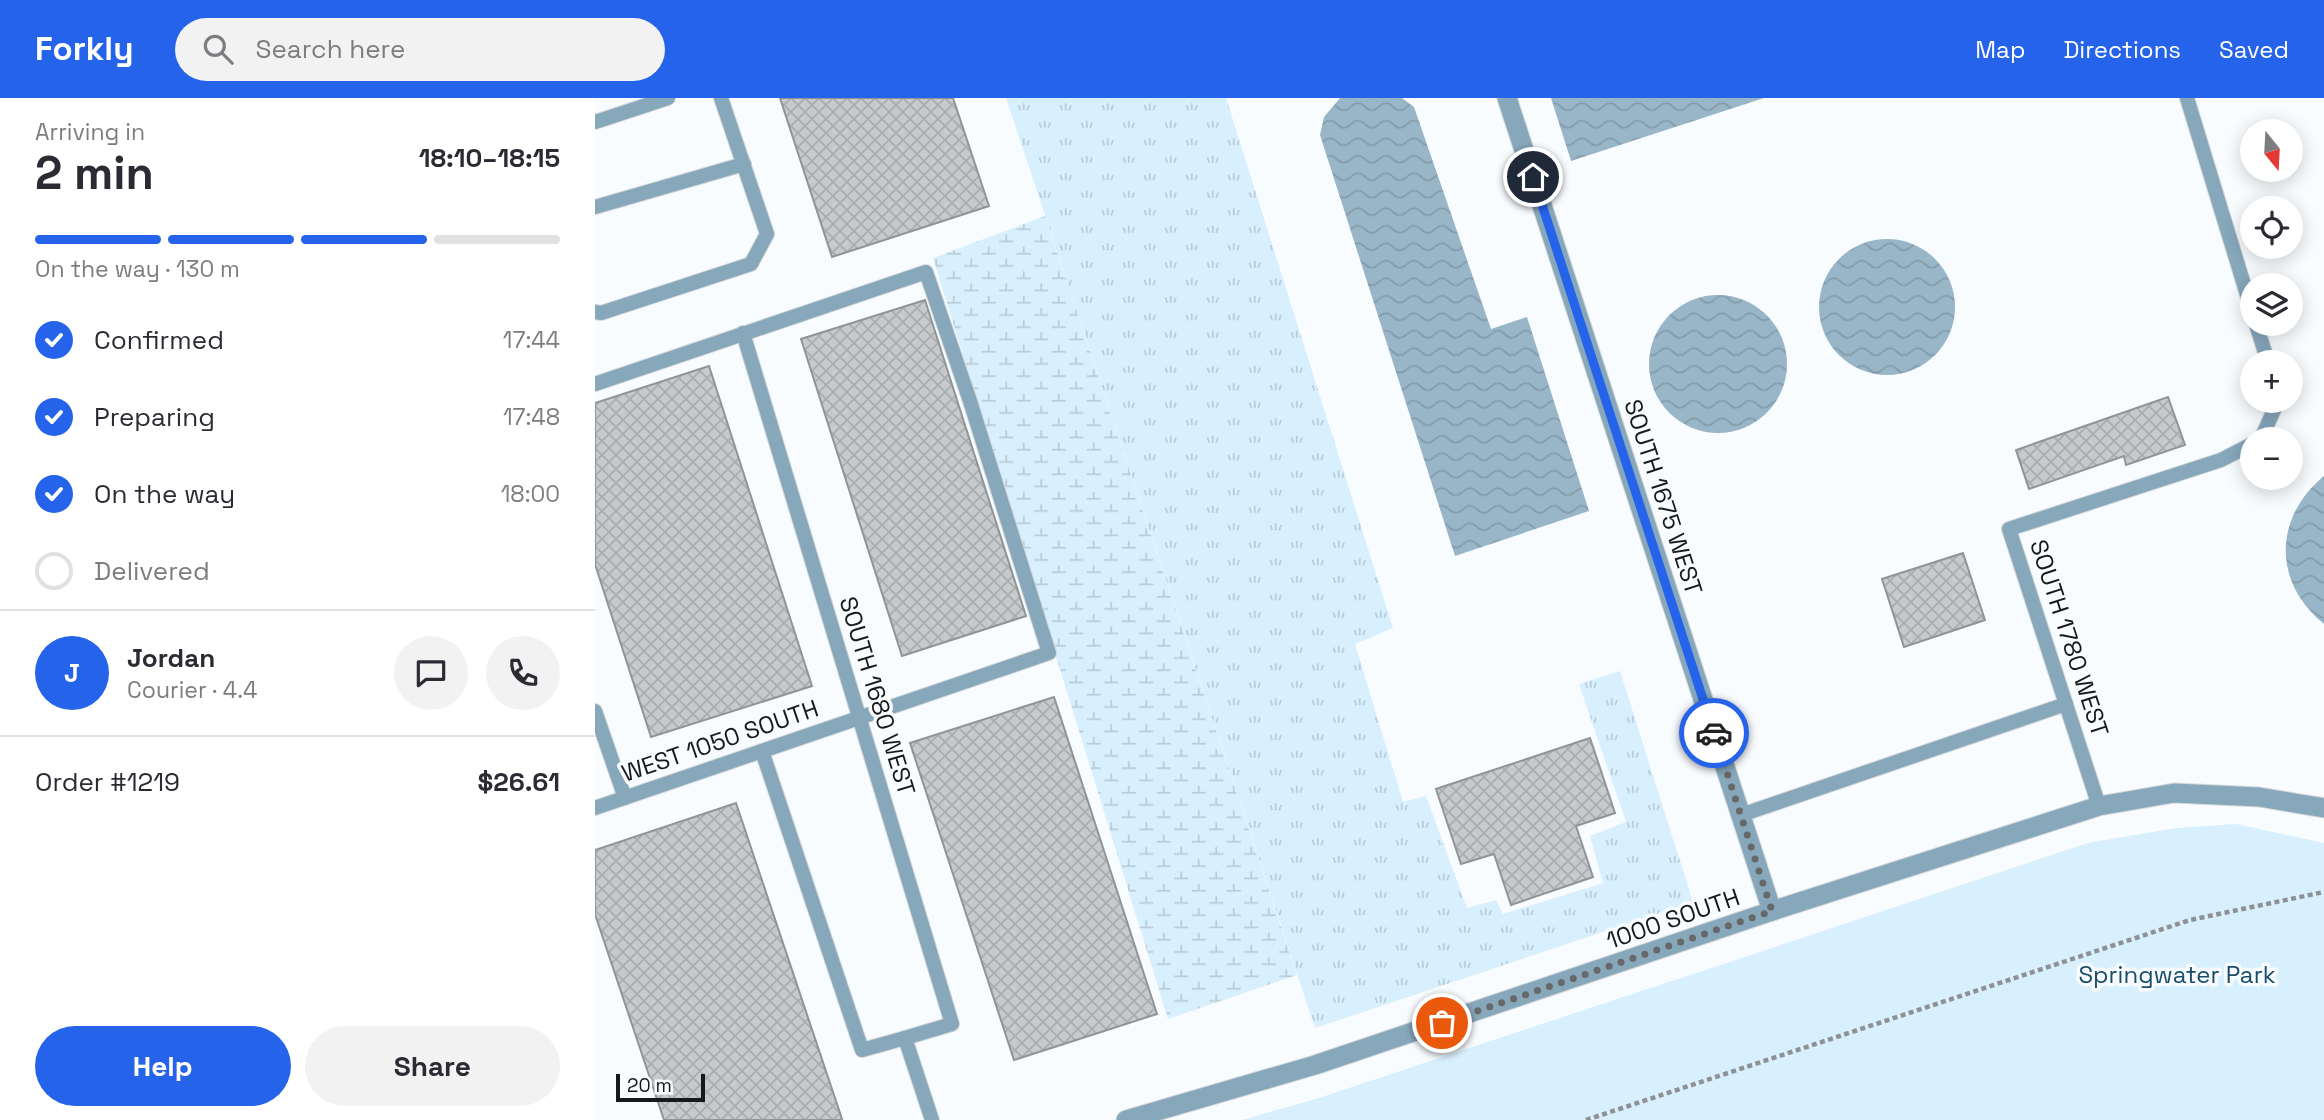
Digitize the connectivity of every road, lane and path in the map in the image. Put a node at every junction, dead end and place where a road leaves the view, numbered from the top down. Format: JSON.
{"nodes":[{"id":1,"x":668,"y":98,"type":"edge"},
{"id":2,"x":721,"y":98,"type":"edge"},
{"id":3,"x":1507,"y":98,"type":"edge"},
{"id":4,"x":2187,"y":98,"type":"edge"},
{"id":5,"x":595,"y":122,"type":"edge"},
{"id":6,"x":744,"y":164,"type":"junction"},
{"id":7,"x":595,"y":207,"type":"edge"},
{"id":8,"x":2240,"y":273,"type":"edge"},
{"id":9,"x":595,"y":312,"type":"edge"},
{"id":10,"x":743,"y":333,"type":"junction"},
{"id":11,"x":595,"y":384,"type":"edge"},
{"id":12,"x":2240,"y":450,"type":"edge"},
{"id":13,"x":2066,"y":704,"type":"junction"},
{"id":14,"x":595,"y":712,"type":"edge"},
{"id":15,"x":859,"y":718,"type":"junction"},
{"id":16,"x":762,"y":751,"type":"junction"},
{"id":17,"x":625,"y":798,"type":"junction"},
{"id":18,"x":2099,"y":806,"type":"junction"},
{"id":19,"x":595,"y":808,"type":"edge"},
{"id":20,"x":2324,"y":808,"type":"edge"},
{"id":21,"x":1741,"y":815,"type":"junction"},
{"id":22,"x":2324,"y":891,"type":"edge"},
{"id":23,"x":1772,"y":911,"type":"junction"},
{"id":24,"x":905,"y":1038,"type":"junction"},
{"id":25,"x":932,"y":1120,"type":"edge"},
{"id":26,"x":1126,"y":1120,"type":"edge"},
{"id":27,"x":1586,"y":1120,"type":"edge"}],
"edges":[{"from":1,"to":5,"type":"lane"},
{"from":2,"to":6,"type":"lane"},
{"from":3,"to":21,"type":"street","name":"SOUTH 1675 WEST"},
{"from":4,"to":8,"type":"lane"},
{"from":6,"to":7,"type":"lane"},
{"from":6,"to":9,"type":"lane"},
{"from":10,"to":11,"type":"lane"},
{"from":10,"to":15,"type":"lane","name":"SOUTH 1680 WEST"},
{"from":10,"to":15,"type":"lane","name":"WEST 1050 SOUTH"},
{"from":12,"to":13,"type":"lane","name":"SOUTH 1780 WEST"},
{"from":13,"to":18,"type":"lane","name":"SOUTH 1780 WEST"},
{"from":13,"to":21,"type":"lane"},
{"from":14,"to":17,"type":"lane"},
{"from":15,"to":16,"type":"lane","name":"WEST 1050 SOUTH"},
{"from":15,"to":24,"type":"lane","name":"SOUTH 1680 WEST"},
{"from":16,"to":17,"type":"lane","name":"WEST 1050 SOUTH"},
{"from":16,"to":24,"type":"lane","name":"SOUTH 1680 WEST"},
{"from":17,"to":19,"type":"lane","name":"WEST 1050 SOUTH"},
{"from":18,"to":20,"type":"street","name":"1000 SOUTH"},
{"from":18,"to":23,"type":"street","name":"1000 SOUTH"},
{"from":21,"to":23,"type":"street","name":"SOUTH 1675 WEST"},
{"from":22,"to":27,"type":"path"},
{"from":23,"to":26,"type":"street","name":"1000 SOUTH"},
{"from":24,"to":25,"type":"lane"}]}
